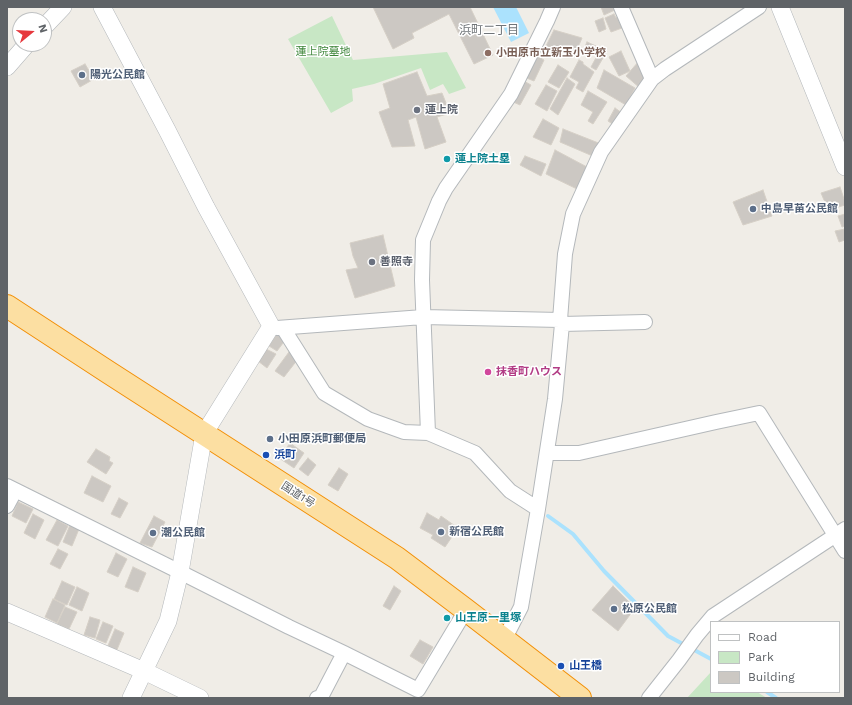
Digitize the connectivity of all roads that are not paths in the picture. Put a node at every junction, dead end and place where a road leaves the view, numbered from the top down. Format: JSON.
{"nodes":[{"id":1,"x":63,"y":7,"type":"edge"},
{"id":2,"x":102,"y":7,"type":"edge"},
{"id":3,"x":553,"y":7,"type":"edge"},
{"id":4,"x":621,"y":7,"type":"edge"},
{"id":5,"x":759,"y":7,"type":"edge"},
{"id":6,"x":780,"y":7,"type":"edge"},
{"id":7,"x":52,"y":19,"type":"edge"},
{"id":8,"x":20,"y":52,"type":"edge"},
{"id":9,"x":7,"y":67,"type":"edge"},
{"id":10,"x":652,"y":79,"type":"junction"},
{"id":11,"x":845,"y":167,"type":"edge"},
{"id":12,"x":7,"y":306,"type":"edge"},
{"id":13,"x":423,"y":317,"type":"junction"},
{"id":14,"x":561,"y":322,"type":"junction"},
{"id":15,"x":645,"y":322,"type":"dead end"},
{"id":16,"x":277,"y":328,"type":"junction"},
{"id":17,"x":428,"y":433,"type":"junction"},
{"id":18,"x":204,"y":434,"type":"junction"},
{"id":19,"x":547,"y":453,"type":"junction"},
{"id":20,"x":11,"y":489,"type":"edge"},
{"id":21,"x":7,"y":506,"type":"edge"},
{"id":22,"x":538,"y":509,"type":"junction"},
{"id":23,"x":840,"y":532,"type":"edge"},
{"id":24,"x":845,"y":551,"type":"edge"},
{"id":25,"x":180,"y":572,"type":"junction"},
{"id":26,"x":466,"y":610,"type":"junction"},
{"id":27,"x":7,"y":612,"type":"edge"},
{"id":28,"x":504,"y":640,"type":"junction"},
{"id":29,"x":344,"y":653,"type":"junction"},
{"id":30,"x":144,"y":671,"type":"junction"},
{"id":31,"x":131,"y":698,"type":"edge"},
{"id":32,"x":200,"y":698,"type":"edge"},
{"id":33,"x":317,"y":698,"type":"edge"},
{"id":34,"x":580,"y":698,"type":"edge"},
{"id":35,"x":650,"y":698,"type":"edge"}],
"edges":[{"from":1,"to":7,"type":"street"},
{"from":2,"to":16,"type":"street"},
{"from":3,"to":13,"type":"street"},
{"from":4,"to":10,"type":"street"},
{"from":5,"to":10,"type":"street"},
{"from":6,"to":11,"type":"street"},
{"from":8,"to":9,"type":"street"},
{"from":10,"to":14,"type":"street"},
{"from":12,"to":18,"type":"highway","name":"国道1号"},
{"from":13,"to":14,"type":"street"},
{"from":13,"to":16,"type":"street"},
{"from":13,"to":17,"type":"street"},
{"from":14,"to":15,"type":"street"},
{"from":14,"to":19,"type":"street"},
{"from":16,"to":17,"type":"street"},
{"from":16,"to":18,"type":"street"},
{"from":17,"to":22,"type":"street"},
{"from":18,"to":25,"type":"street"},
{"from":18,"to":26,"type":"highway","name":"国道1号"},
{"from":19,"to":22,"type":"street"},
{"from":19,"to":23,"type":"street"},
{"from":20,"to":21,"type":"street"},
{"from":20,"to":25,"type":"street"},
{"from":22,"to":28,"type":"street"},
{"from":23,"to":24,"type":"street"},
{"from":23,"to":35,"type":"street"},
{"from":25,"to":29,"type":"street"},
{"from":25,"to":30,"type":"street"},
{"from":26,"to":28,"type":"highway","name":"国道1号"},
{"from":26,"to":29,"type":"street"},
{"from":27,"to":30,"type":"street"},
{"from":28,"to":34,"type":"highway","name":"国道1号"},
{"from":29,"to":33,"type":"street"},
{"from":30,"to":31,"type":"street"},
{"from":30,"to":32,"type":"street"}]}
